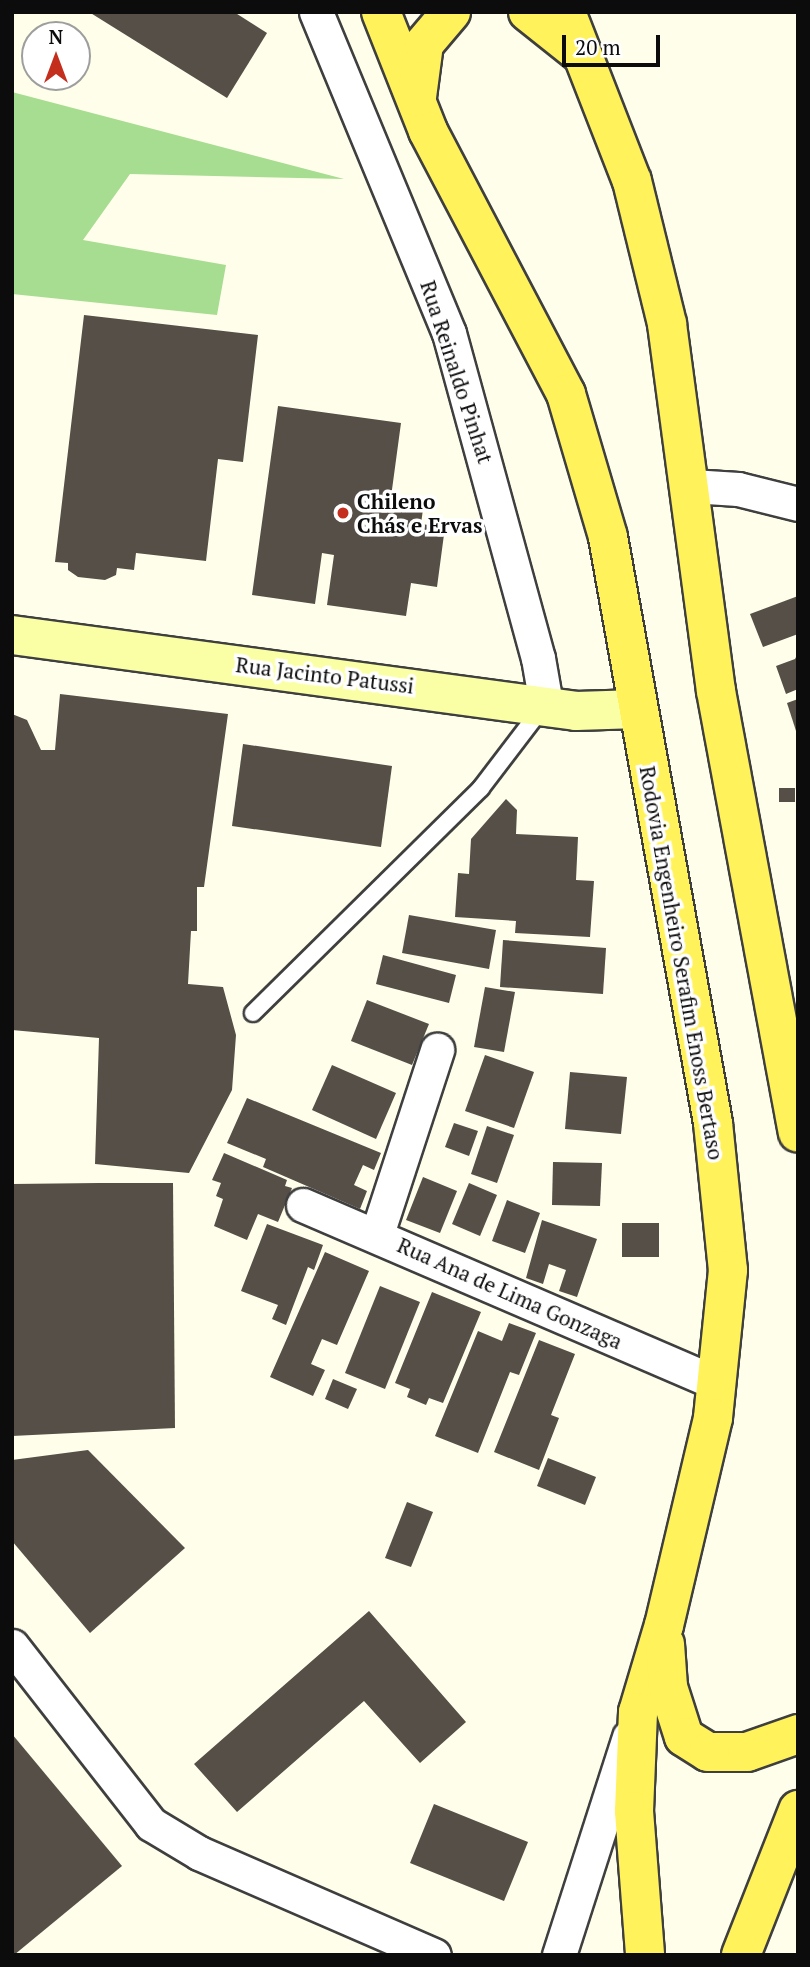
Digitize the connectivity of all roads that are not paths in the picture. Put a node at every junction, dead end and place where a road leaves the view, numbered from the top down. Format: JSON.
{"nodes":[{"id":1,"x":316,"y":12,"type":"edge"},
{"id":2,"x":381,"y":12,"type":"edge"},
{"id":3,"x":451,"y":12,"type":"edge"},
{"id":4,"x":528,"y":12,"type":"edge"},
{"id":5,"x":566,"y":12,"type":"edge"},
{"id":6,"x":584,"y":57,"type":"junction"},
{"id":7,"x":418,"y":106,"type":"junction"},
{"id":8,"x":691,"y":486,"type":"junction"},
{"id":9,"x":798,"y":504,"type":"edge"},
{"id":10,"x":12,"y":635,"type":"edge"},
{"id":11,"x":545,"y":704,"type":"junction"},
{"id":12,"x":638,"y":709,"type":"junction"},
{"id":13,"x":253,"y":1013,"type":"dead end"},
{"id":14,"x":437,"y":1050,"type":"dead end"},
{"id":15,"x":798,"y":1132,"type":"edge"},
{"id":16,"x":303,"y":1205,"type":"dead end"},
{"id":17,"x":377,"y":1234,"type":"junction"},
{"id":18,"x":717,"y":1383,"type":"junction"},
{"id":19,"x":664,"y":1625,"type":"junction"},
{"id":20,"x":12,"y":1646,"type":"edge"},
{"id":21,"x":638,"y":1712,"type":"junction"},
{"id":22,"x":798,"y":1734,"type":"edge"},
{"id":23,"x":798,"y":1810,"type":"edge"},
{"id":24,"x":434,"y":1955,"type":"edge"},
{"id":25,"x":559,"y":1955,"type":"edge"},
{"id":26,"x":645,"y":1955,"type":"edge"},
{"id":27,"x":741,"y":1955,"type":"edge"}],
"edges":[{"from":1,"to":11,"type":"street","name":"Rua Reinaldo Pinhat"},
{"from":2,"to":7,"type":"main road","name":"Rodovia Engenheiro Serafim Enoss Bertaso"},
{"from":3,"to":7,"type":"main road"},
{"from":4,"to":6,"type":"main road"},
{"from":5,"to":6,"type":"main road"},
{"from":6,"to":8,"type":"main road"},
{"from":7,"to":12,"type":"main road","name":"Rodovia Engenheiro Serafim Enoss Bertaso"},
{"from":8,"to":9,"type":"street"},
{"from":8,"to":15,"type":"main road"},
{"from":10,"to":11,"type":"street","name":"Rua Jacinto Patussi"},
{"from":11,"to":12,"type":"street","name":"Rua Jacinto Patussi"},
{"from":11,"to":13,"type":"lane"},
{"from":12,"to":18,"type":"main road","name":"Rodovia Engenheiro Serafim Enoss Bertaso"},
{"from":14,"to":17,"type":"street"},
{"from":16,"to":17,"type":"street","name":"Rua Ana de Lima Gonzaga"},
{"from":17,"to":18,"type":"street","name":"Rua Ana de Lima Gonzaga"},
{"from":18,"to":19,"type":"main road","name":"Rodovia Engenheiro Serafim Enoss Bertaso"},
{"from":19,"to":21,"type":"main road","name":"Rodovia Engenheiro Serafim Enoss Bertaso"},
{"from":19,"to":22,"type":"main road"},
{"from":20,"to":24,"type":"street"},
{"from":21,"to":25,"type":"street"},
{"from":21,"to":26,"type":"main road","name":"Rodovia Engenheiro Serafim Enoss Bertaso"},
{"from":23,"to":27,"type":"main road"}]}
